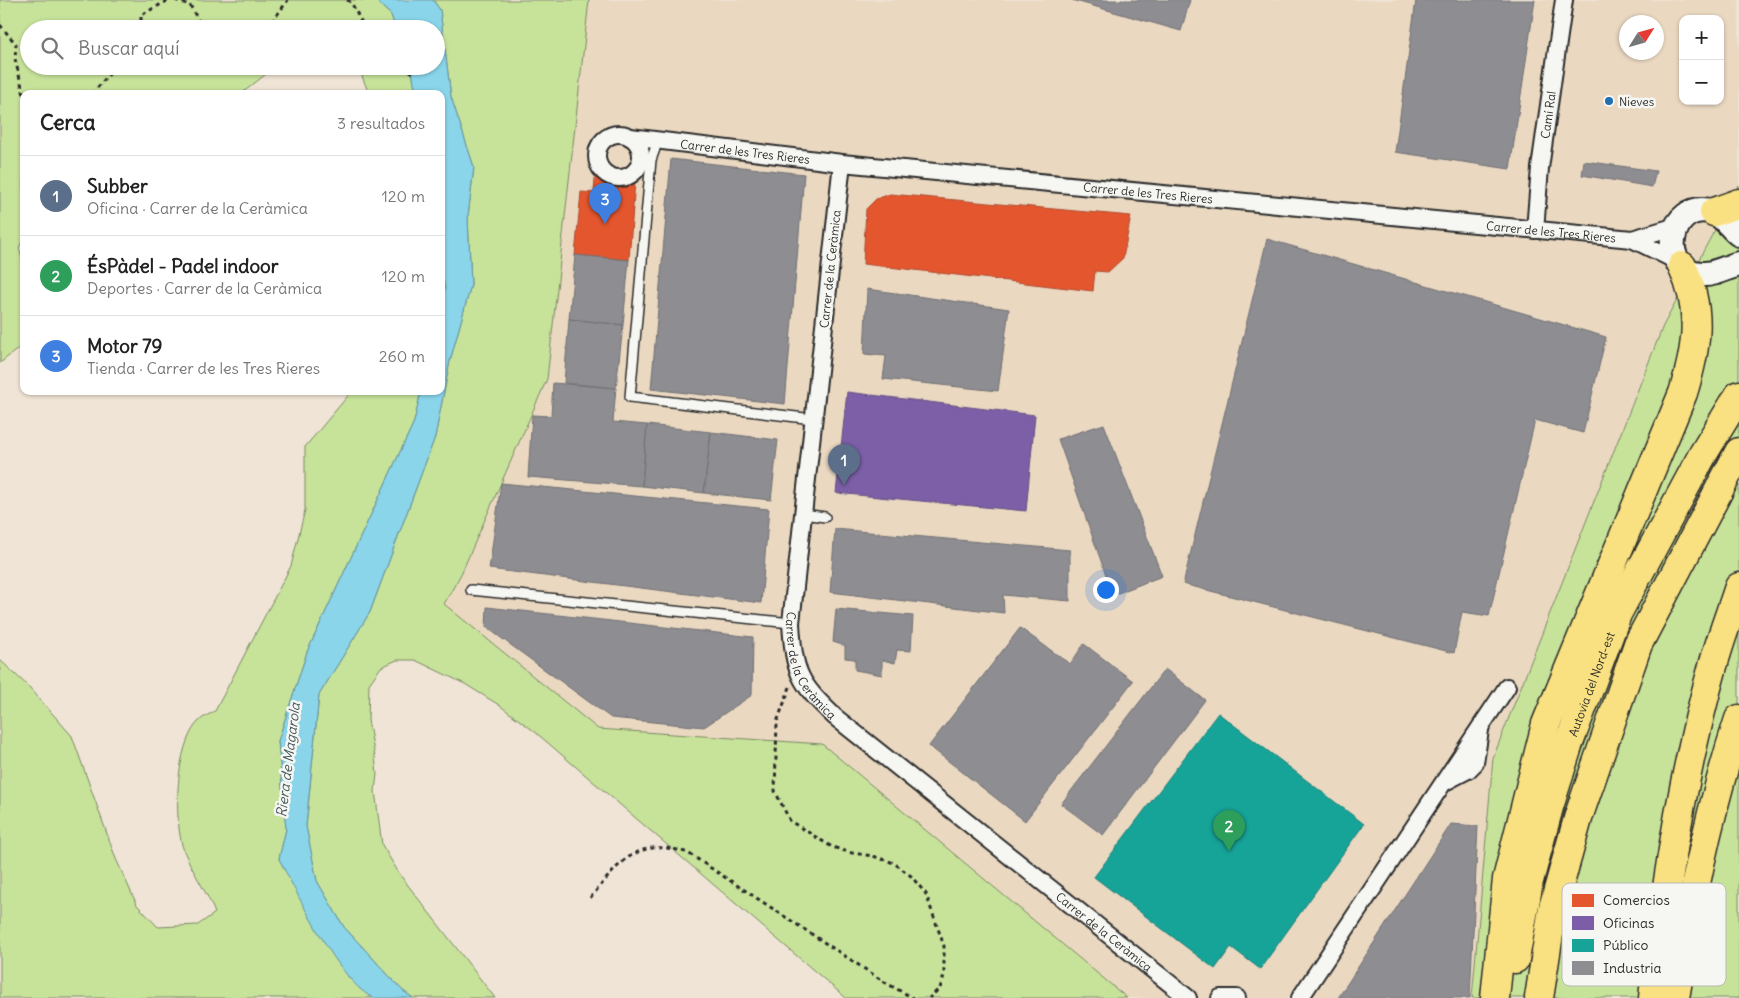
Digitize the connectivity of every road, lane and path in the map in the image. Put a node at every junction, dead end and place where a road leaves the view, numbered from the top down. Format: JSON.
{"nodes":[{"id":1,"x":169,"y":0,"type":"edge"},
{"id":2,"x":175,"y":0,"type":"edge"},
{"id":3,"x":288,"y":0,"type":"edge"},
{"id":4,"x":348,"y":0,"type":"edge"},
{"id":5,"x":1564,"y":0,"type":"edge"},
{"id":6,"x":141,"y":20,"type":"edge"},
{"id":7,"x":198,"y":20,"type":"edge"},
{"id":8,"x":273,"y":20,"type":"edge"},
{"id":9,"x":360,"y":20,"type":"edge"},
{"id":10,"x":0,"y":25,"type":"edge"},
{"id":11,"x":108,"y":75,"type":"edge"},
{"id":12,"x":23,"y":90,"type":"edge"},
{"id":13,"x":95,"y":90,"type":"edge"},
{"id":14,"x":630,"y":137,"type":"junction"},
{"id":15,"x":660,"y":145,"type":"junction"},
{"id":16,"x":642,"y":160,"type":"junction"},
{"id":17,"x":842,"y":164,"type":"junction"},
{"id":18,"x":1739,"y":203,"type":"edge"},
{"id":19,"x":1677,"y":226,"type":"junction"},
{"id":20,"x":1729,"y":226,"type":"edge"},
{"id":21,"x":1535,"y":230,"type":"junction"},
{"id":22,"x":1632,"y":239,"type":"junction"},
{"id":23,"x":1681,"y":264,"type":"junction"},
{"id":24,"x":1730,"y":267,"type":"edge"},
{"id":25,"x":1739,"y":395,"type":"edge"},
{"id":26,"x":813,"y":419,"type":"junction"},
{"id":27,"x":1739,"y":452,"type":"edge"},
{"id":28,"x":803,"y":514,"type":"junction"},
{"id":29,"x":825,"y":516,"type":"dead end"},
{"id":30,"x":1739,"y":587,"type":"edge"},
{"id":31,"x":471,"y":590,"type":"dead end"},
{"id":32,"x":791,"y":624,"type":"junction"},
{"id":33,"x":796,"y":670,"type":"junction"},
{"id":34,"x":1506,"y":687,"type":"dead end"},
{"id":35,"x":1739,"y":719,"type":"edge"},
{"id":36,"x":1667,"y":883,"type":"edge"},
{"id":37,"x":1695,"y":883,"type":"edge"},
{"id":38,"x":590,"y":898,"type":"dead end"},
{"id":39,"x":913,"y":998,"type":"edge"},
{"id":40,"x":929,"y":998,"type":"edge"},
{"id":41,"x":1188,"y":998,"type":"edge"},
{"id":42,"x":1220,"y":998,"type":"edge"},
{"id":43,"x":1237,"y":998,"type":"edge"},
{"id":44,"x":1300,"y":998,"type":"edge"},
{"id":45,"x":1495,"y":998,"type":"edge"},
{"id":46,"x":1508,"y":998,"type":"edge"},
{"id":47,"x":1539,"y":998,"type":"edge"}],
"edges":[{"from":1,"to":6,"type":"path"},
{"from":2,"to":7,"type":"path"},
{"from":3,"to":8,"type":"path"},
{"from":4,"to":9,"type":"path"},
{"from":5,"to":21,"type":"street","name":"Camí Ral"},
{"from":10,"to":12,"type":"path"},
{"from":11,"to":13,"type":"path"},
{"from":14,"to":15,"type":"street","name":"Carrer de les Tres Rieres"},
{"from":14,"to":16,"type":"street"},
{"from":14,"to":16,"type":"street","name":"Carrer de les Tres Rieres"},
{"from":15,"to":16,"type":"street","name":"Carrer de les Tres Rieres"},
{"from":15,"to":17,"type":"street","name":"Carrer de les Tres Rieres"},
{"from":15,"to":26,"type":"lane"},
{"from":17,"to":21,"type":"street","name":"Carrer de les Tres Rieres"},
{"from":17,"to":26,"type":"street","name":"Carrer de la Ceràmica"},
{"from":18,"to":20,"type":"highway"},
{"from":19,"to":20,"type":"main road"},
{"from":19,"to":22,"type":"street","name":"Carrer de les Tres Rieres"},
{"from":19,"to":23,"type":"main road"},
{"from":20,"to":24,"type":"main road"},
{"from":21,"to":22,"type":"street","name":"Carrer de les Tres Rieres"},
{"from":22,"to":23,"type":"street","name":"Carrer de les Tres Rieres"},
{"from":23,"to":24,"type":"main road"},
{"from":23,"to":45,"type":"highway"},
{"from":25,"to":46,"type":"highway","name":"Autovia del Nord-est"},
{"from":26,"to":28,"type":"street","name":"Carrer de la Ceràmica"},
{"from":27,"to":47,"type":"highway"},
{"from":28,"to":29,"type":"lane"},
{"from":28,"to":32,"type":"street","name":"Carrer de la Ceràmica"},
{"from":30,"to":36,"type":"highway"},
{"from":31,"to":32,"type":"lane"},
{"from":32,"to":33,"type":"street","name":"Carrer de la Ceràmica"},
{"from":33,"to":40,"type":"path"},
{"from":33,"to":41,"type":"street","name":"Carrer de la Ceràmica"},
{"from":34,"to":44,"type":"street"},
{"from":35,"to":37,"type":"highway"},
{"from":38,"to":39,"type":"path"},
{"from":42,"to":43,"type":"street"}]}
